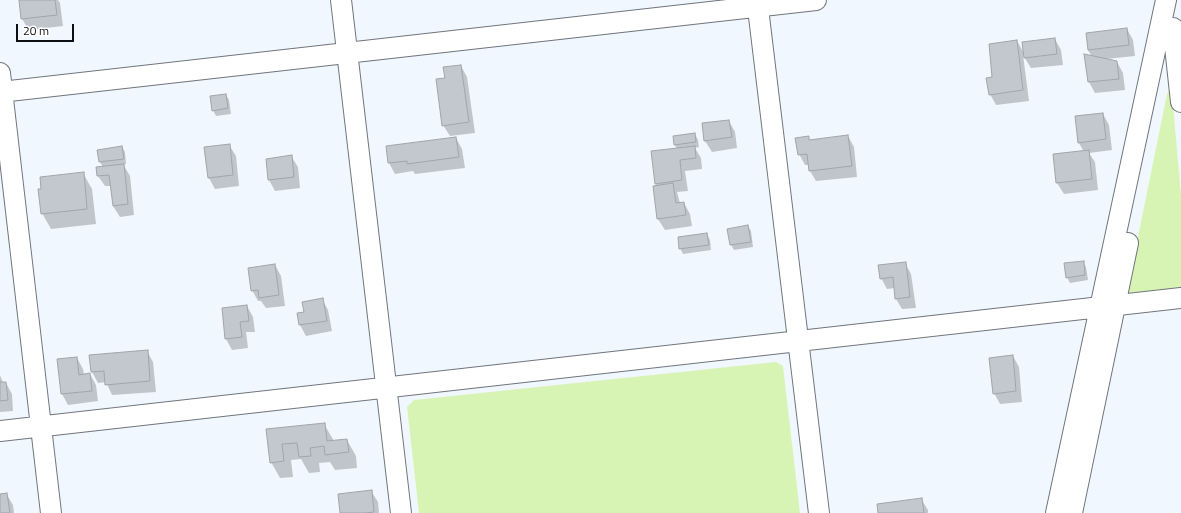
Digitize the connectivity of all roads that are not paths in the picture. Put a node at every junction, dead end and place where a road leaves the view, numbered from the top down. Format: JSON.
{"nodes":[{"id":1,"x":341,"y":0,"type":"edge"},
{"id":2,"x":816,"y":0,"type":"edge"},
{"id":3,"x":1166,"y":0,"type":"edge"},
{"id":4,"x":1179,"y":0,"type":"edge"},
{"id":5,"x":758,"y":3,"type":"edge"},
{"id":6,"x":1173,"y":28,"type":"junction"},
{"id":7,"x":347,"y":53,"type":"junction"},
{"id":8,"x":1,"y":86,"type":"edge"},
{"id":9,"x":1181,"y":102,"type":"edge"},
{"id":10,"x":1181,"y":298,"type":"edge"},
{"id":11,"x":1108,"y":306,"type":"junction"},
{"id":12,"x":798,"y":342,"type":"junction"},
{"id":13,"x":386,"y":388,"type":"junction"},
{"id":14,"x":41,"y":427,"type":"junction"},
{"id":15,"x":0,"y":431,"type":"edge"},
{"id":16,"x":51,"y":513,"type":"edge"},
{"id":17,"x":401,"y":513,"type":"edge"},
{"id":18,"x":819,"y":513,"type":"edge"},
{"id":19,"x":1056,"y":513,"type":"edge"},
{"id":20,"x":1072,"y":513,"type":"edge"}],
"edges":[{"from":1,"to":7,"type":"street"},
{"from":2,"to":5,"type":"street"},
{"from":3,"to":11,"type":"street"},
{"from":4,"to":6,"type":"street"},
{"from":5,"to":7,"type":"street"},
{"from":5,"to":12,"type":"street"},
{"from":6,"to":9,"type":"street"},
{"from":6,"to":11,"type":"street"},
{"from":7,"to":8,"type":"street"},
{"from":7,"to":13,"type":"street"},
{"from":8,"to":14,"type":"street"},
{"from":10,"to":11,"type":"street"},
{"from":11,"to":12,"type":"street"},
{"from":11,"to":19,"type":"street"},
{"from":11,"to":20,"type":"street"},
{"from":12,"to":13,"type":"street"},
{"from":12,"to":18,"type":"street"},
{"from":13,"to":14,"type":"street"},
{"from":13,"to":17,"type":"street"},
{"from":14,"to":15,"type":"street"},
{"from":14,"to":16,"type":"street"}]}
